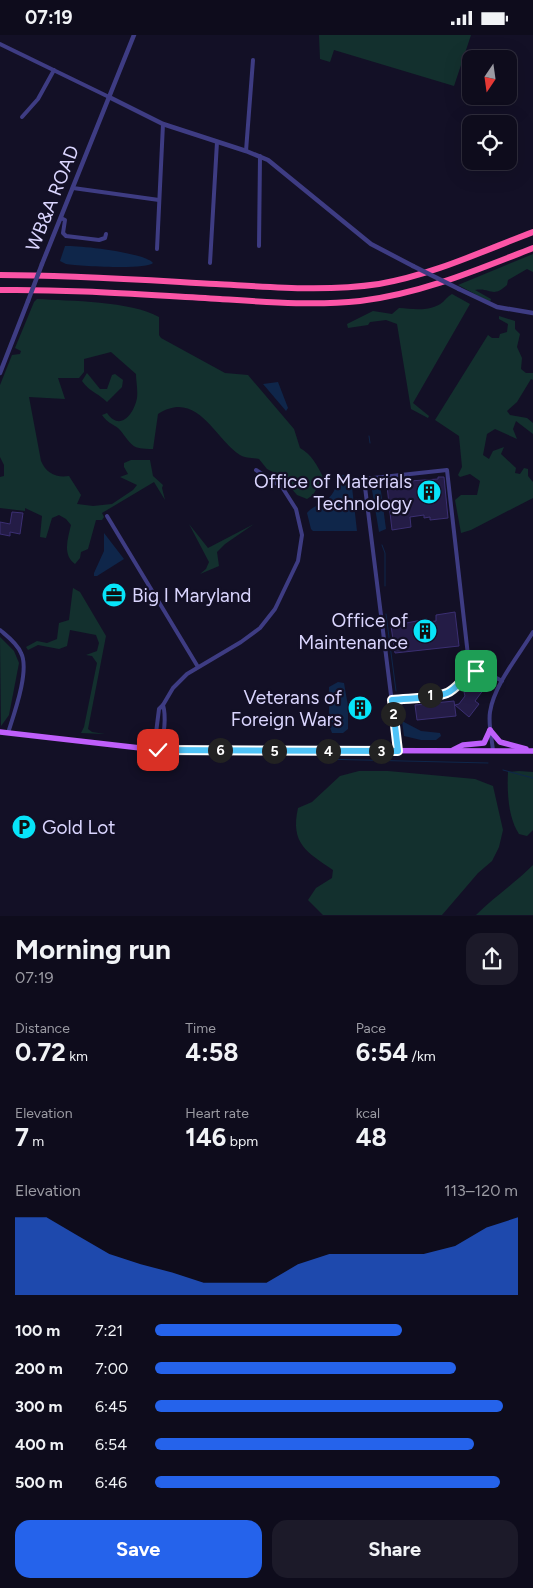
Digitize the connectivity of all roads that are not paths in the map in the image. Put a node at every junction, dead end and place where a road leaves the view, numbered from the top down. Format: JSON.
{"nodes":[{"id":1,"x":134,"y":35,"type":"edge"},
{"id":2,"x":0,"y":44,"type":"edge"},
{"id":3,"x":253,"y":60,"type":"dead end"},
{"id":4,"x":54,"y":70,"type":"junction"},
{"id":5,"x":109,"y":97,"type":"junction"},
{"id":6,"x":22,"y":117,"type":"dead end"},
{"id":7,"x":163,"y":124,"type":"junction"},
{"id":8,"x":217,"y":141,"type":"junction"},
{"id":9,"x":246,"y":151,"type":"junction"},
{"id":10,"x":260,"y":157,"type":"junction"},
{"id":11,"x":73,"y":188,"type":"junction"},
{"id":12,"x":160,"y":200,"type":"junction"},
{"id":13,"x":61,"y":218,"type":"junction"},
{"id":14,"x":533,"y":232,"type":"edge"},
{"id":15,"x":106,"y":234,"type":"dead end"},
{"id":16,"x":259,"y":246,"type":"dead end"},
{"id":17,"x":533,"y":248,"type":"edge"},
{"id":18,"x":157,"y":249,"type":"dead end"},
{"id":19,"x":210,"y":263,"type":"dead end"},
{"id":20,"x":0,"y":275,"type":"edge"},
{"id":21,"x":0,"y":290,"type":"edge"},
{"id":22,"x":533,"y":313,"type":"edge"},
{"id":23,"x":0,"y":373,"type":"edge"},
{"id":24,"x":256,"y":470,"type":"dead end"},
{"id":25,"x":108,"y":516,"type":"dead end"},
{"id":26,"x":0,"y":629,"type":"edge"},
{"id":27,"x":533,"y":632,"type":"edge"},
{"id":28,"x":198,"y":667,"type":"junction"},
{"id":29,"x":470,"y":673,"type":"junction"},
{"id":30,"x":502,"y":681,"type":"junction"},
{"id":31,"x":392,"y":700,"type":"junction"},
{"id":32,"x":164,"y":705,"type":"junction"},
{"id":33,"x":490,"y":730,"type":"junction"},
{"id":34,"x":0,"y":732,"type":"edge"},
{"id":35,"x":8,"y":733,"type":"junction"},
{"id":36,"x":158,"y":747,"type":"junction"},
{"id":37,"x":398,"y":751,"type":"junction"},
{"id":38,"x":450,"y":751,"type":"junction"},
{"id":39,"x":494,"y":751,"type":"junction"},
{"id":40,"x":533,"y":751,"type":"edge"}],
"edges":[{"from":1,"to":5,"type":"street","name":"WB&A ROAD"},
{"from":2,"to":4,"type":"street"},
{"from":3,"to":9,"type":"street"},
{"from":4,"to":5,"type":"street"},
{"from":4,"to":6,"type":"street"},
{"from":5,"to":7,"type":"street"},
{"from":5,"to":11,"type":"street","name":"WB&A ROAD"},
{"from":7,"to":8,"type":"street"},
{"from":7,"to":12,"type":"street"},
{"from":8,"to":9,"type":"street"},
{"from":8,"to":19,"type":"street"},
{"from":9,"to":10,"type":"street"},
{"from":10,"to":16,"type":"street"},
{"from":10,"to":22,"type":"street","bridge":true},
{"from":11,"to":12,"type":"street"},
{"from":11,"to":13,"type":"street","name":"WB&A ROAD"},
{"from":12,"to":18,"type":"street"},
{"from":13,"to":15,"type":"street"},
{"from":13,"to":23,"type":"street","name":"WB&A ROAD","bridge":true},
{"from":14,"to":20,"type":"highway"},
{"from":17,"to":21,"type":"highway"},
{"from":24,"to":28,"type":"street"},
{"from":25,"to":28,"type":"street"},
{"from":26,"to":35,"type":"street"},
{"from":27,"to":30,"type":"street"},
{"from":28,"to":32,"type":"street"},
{"from":29,"to":30,"type":"street"},
{"from":29,"to":31,"type":"street"},
{"from":29,"to":31,"type":"street"},
{"from":30,"to":33,"type":"street"},
{"from":31,"to":37,"type":"street"},
{"from":32,"to":36,"type":"street"},
{"from":32,"to":36,"type":"street"},
{"from":33,"to":38,"type":"main road"},
{"from":33,"to":39,"type":"street"},
{"from":33,"to":40,"type":"main road"},
{"from":34,"to":35,"type":"main road"},
{"from":35,"to":36,"type":"main road"},
{"from":36,"to":37,"type":"main road"},
{"from":37,"to":38,"type":"main road"},
{"from":38,"to":39,"type":"main road"},
{"from":39,"to":40,"type":"main road"}]}
